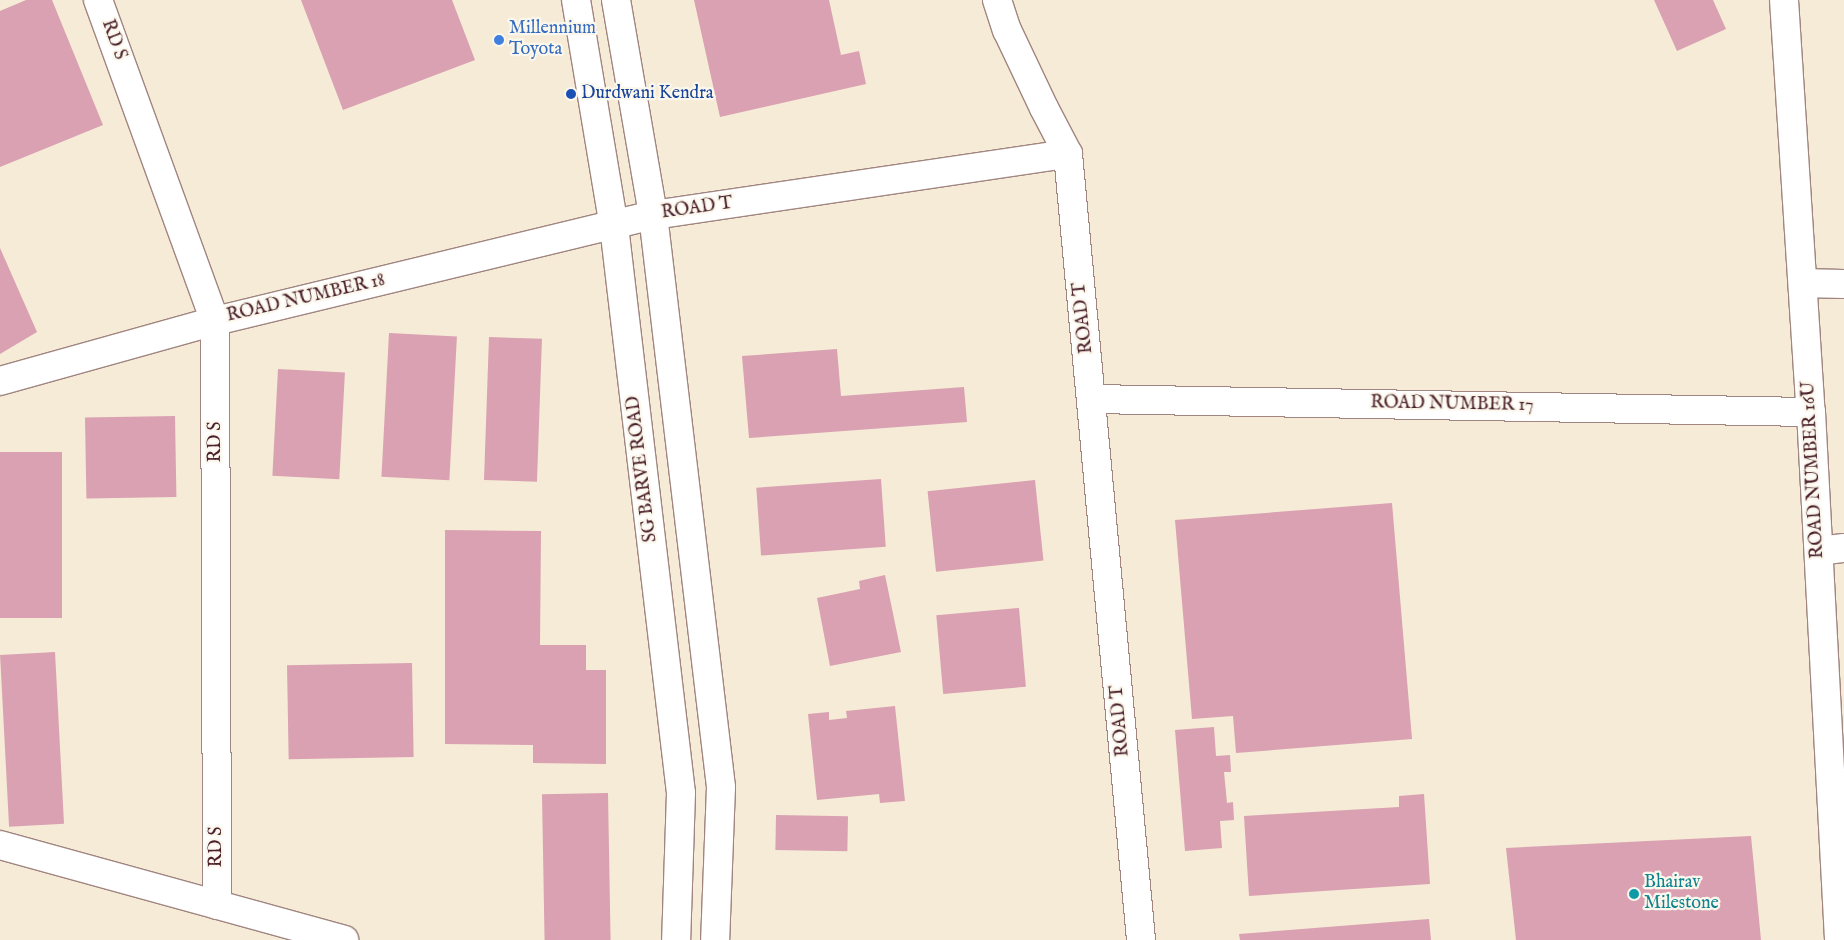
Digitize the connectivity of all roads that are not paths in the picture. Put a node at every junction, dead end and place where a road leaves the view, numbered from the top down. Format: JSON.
{"nodes":[{"id":1,"x":98,"y":0,"type":"edge"},
{"id":2,"x":576,"y":0,"type":"edge"},
{"id":3,"x":616,"y":0,"type":"edge"},
{"id":4,"x":997,"y":0,"type":"edge"},
{"id":5,"x":1784,"y":0,"type":"edge"},
{"id":6,"x":1068,"y":154,"type":"junction"},
{"id":7,"x":653,"y":215,"type":"junction"},
{"id":8,"x":614,"y":226,"type":"junction"},
{"id":9,"x":1803,"y":283,"type":"junction"},
{"id":10,"x":1844,"y":284,"type":"edge"},
{"id":11,"x":216,"y":321,"type":"junction"},
{"id":12,"x":0,"y":381,"type":"edge"},
{"id":13,"x":1092,"y":399,"type":"junction"},
{"id":14,"x":1812,"y":412,"type":"junction"},
{"id":15,"x":1831,"y":549,"type":"edge"},
{"id":16,"x":0,"y":845,"type":"edge"},
{"id":17,"x":217,"y":905,"type":"junction"},
{"id":18,"x":344,"y":940,"type":"edge"},
{"id":19,"x":676,"y":940,"type":"edge"},
{"id":20,"x":716,"y":940,"type":"edge"},
{"id":21,"x":1141,"y":940,"type":"edge"},
{"id":22,"x":1839,"y":940,"type":"edge"}],
"edges":[{"from":1,"to":11,"type":"street","name":"RD S"},
{"from":2,"to":8,"type":"street","name":"SG BARVE ROAD"},
{"from":3,"to":7,"type":"street"},
{"from":4,"to":6,"type":"street"},
{"from":5,"to":9,"type":"street","name":"ROAD NUMBER 16U"},
{"from":6,"to":7,"type":"street","name":"ROAD T"},
{"from":6,"to":13,"type":"street","name":"ROAD T"},
{"from":7,"to":8,"type":"street","name":"ROAD T"},
{"from":7,"to":20,"type":"street"},
{"from":8,"to":11,"type":"street","name":"ROAD NUMBER 18"},
{"from":8,"to":19,"type":"street","name":"SG BARVE ROAD"},
{"from":9,"to":10,"type":"street"},
{"from":9,"to":14,"type":"street","name":"ROAD NUMBER 16U"},
{"from":11,"to":12,"type":"street","name":"ROAD NUMBER 18"},
{"from":11,"to":17,"type":"street","name":"RD S"},
{"from":13,"to":14,"type":"street","name":"ROAD NUMBER 17"},
{"from":13,"to":21,"type":"street","name":"ROAD T"},
{"from":14,"to":15,"type":"street","name":"ROAD NUMBER 16U"},
{"from":15,"to":22,"type":"street","name":"ROAD NUMBER 16U"},
{"from":16,"to":17,"type":"street"},
{"from":17,"to":18,"type":"street"}]}
